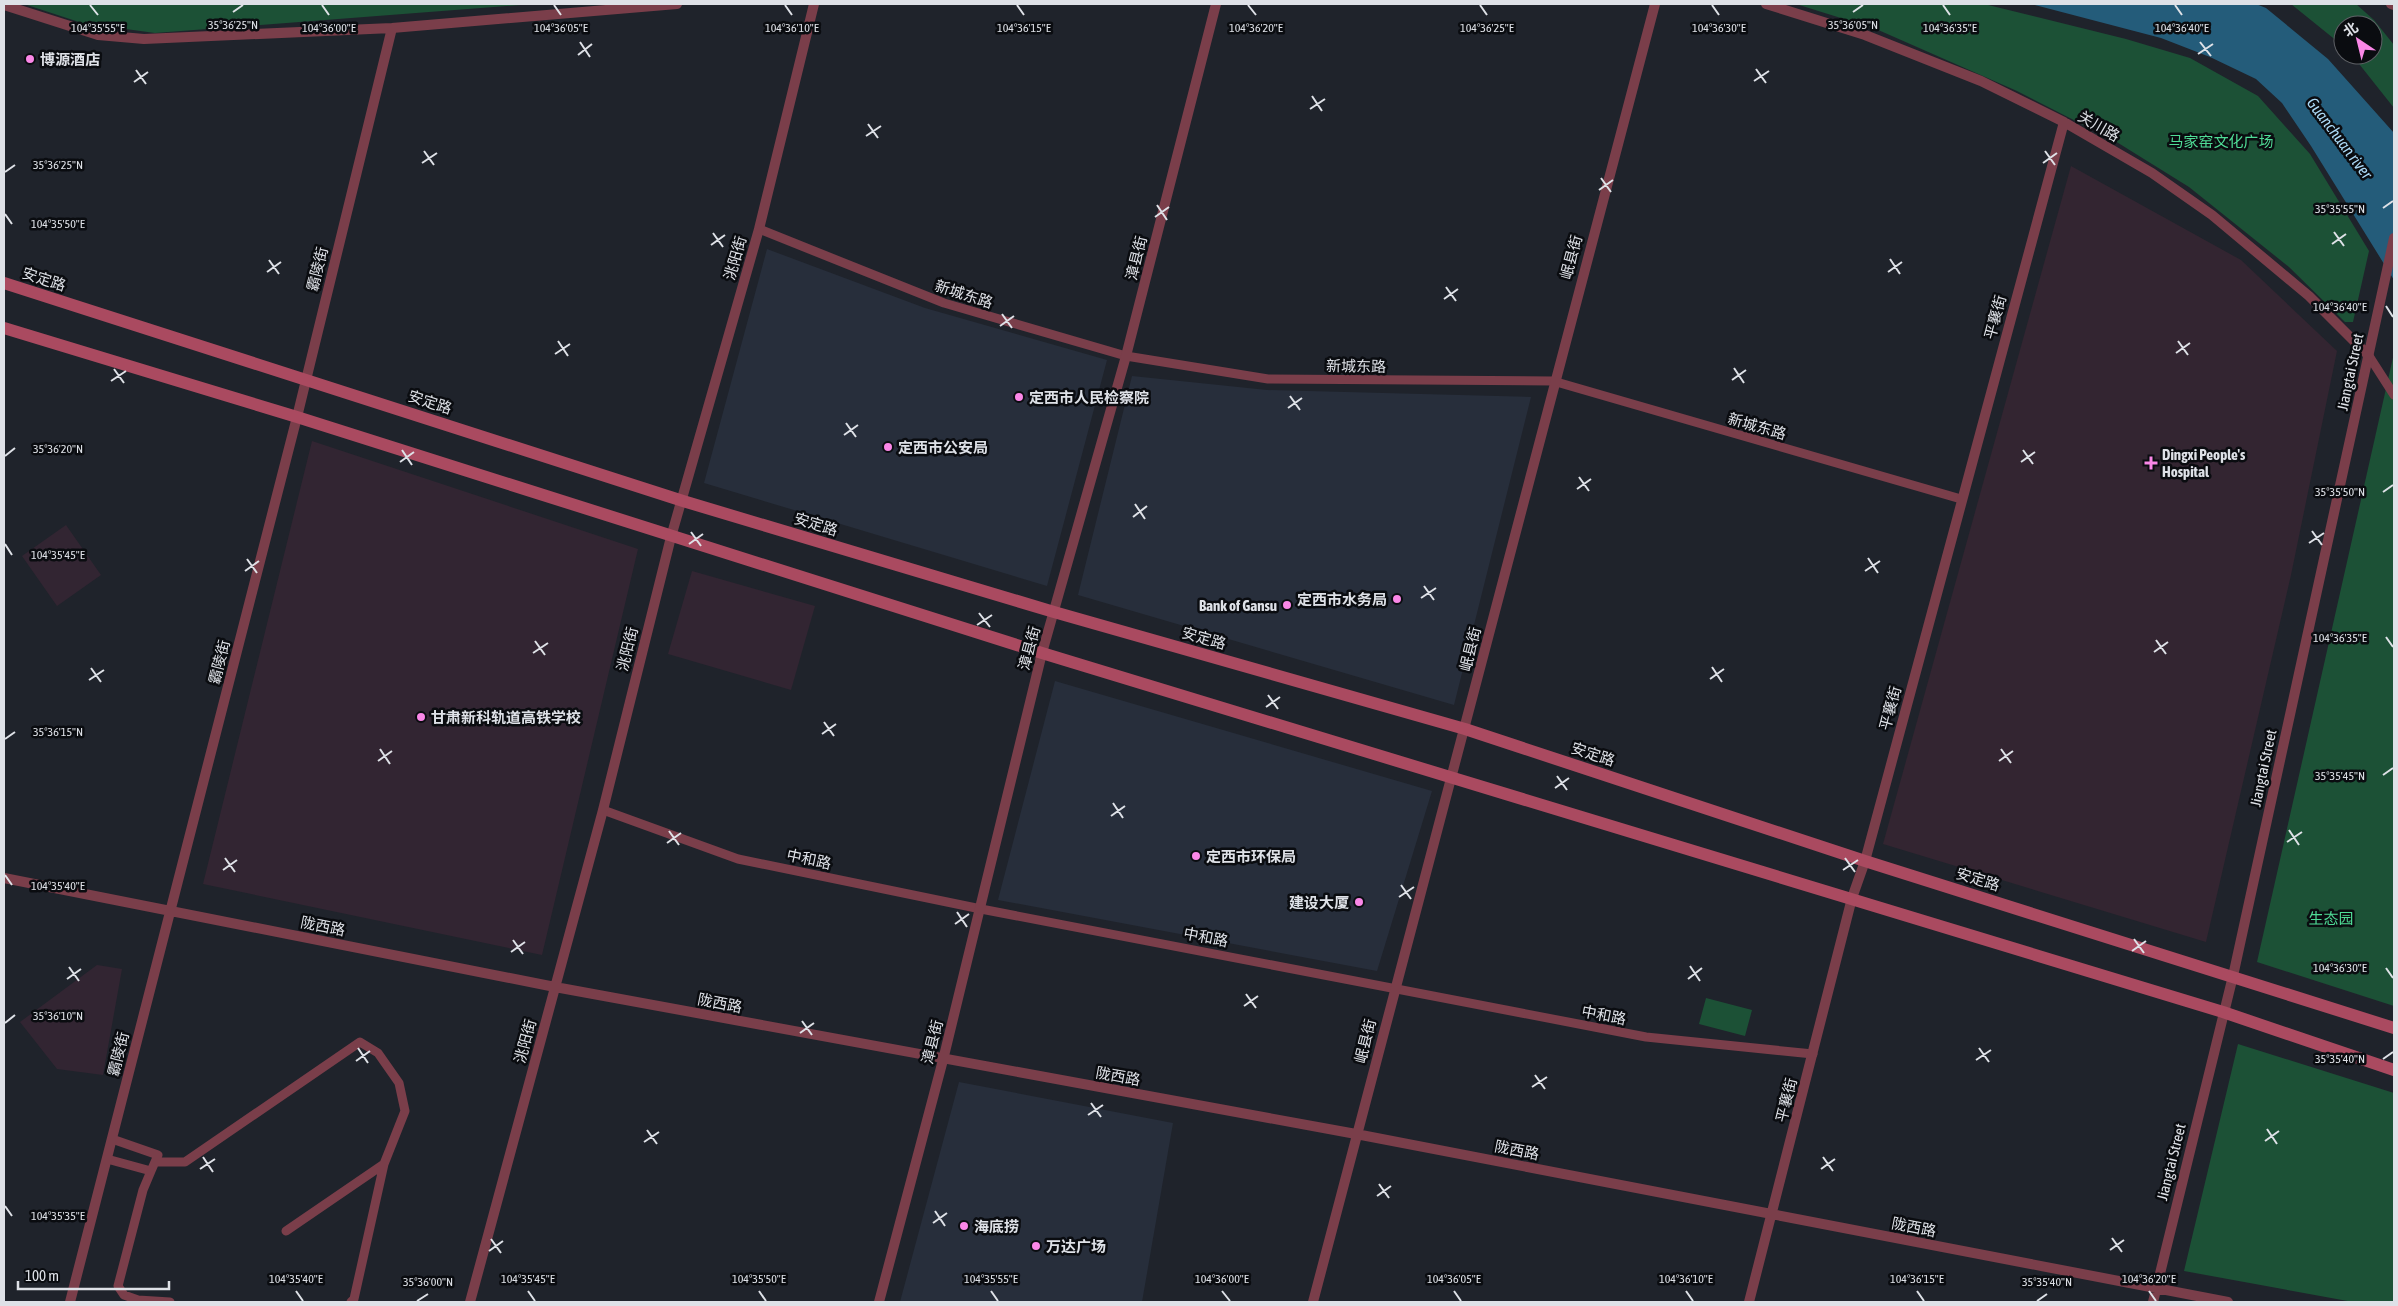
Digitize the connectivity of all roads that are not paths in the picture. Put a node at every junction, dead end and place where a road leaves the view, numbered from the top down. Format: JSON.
{"nodes":[{"id":1,"x":677,"y":4,"type":"edge"},
{"id":2,"x":814,"y":4,"type":"edge"},
{"id":3,"x":1216,"y":4,"type":"edge"},
{"id":4,"x":1654,"y":4,"type":"edge"},
{"id":5,"x":1766,"y":4,"type":"edge"},
{"id":6,"x":4,"y":5,"type":"edge"},
{"id":7,"x":392,"y":28,"type":"junction"},
{"id":8,"x":2064,"y":122,"type":"junction"},
{"id":9,"x":759,"y":229,"type":"junction"},
{"id":10,"x":2394,"y":238,"type":"edge"},
{"id":11,"x":4,"y":284,"type":"edge"},
{"id":12,"x":4,"y":328,"type":"edge"},
{"id":13,"x":1126,"y":356,"type":"junction"},
{"id":14,"x":2369,"y":356,"type":"junction"},
{"id":15,"x":305,"y":380,"type":"junction"},
{"id":16,"x":1553,"y":381,"type":"junction"},
{"id":17,"x":2394,"y":396,"type":"edge"},
{"id":18,"x":297,"y":417,"type":"junction"},
{"id":19,"x":1961,"y":499,"type":"junction"},
{"id":20,"x":683,"y":501,"type":"junction"},
{"id":21,"x":671,"y":537,"type":"junction"},
{"id":22,"x":1054,"y":612,"type":"junction"},
{"id":23,"x":1042,"y":653,"type":"junction"},
{"id":24,"x":1465,"y":729,"type":"junction"},
{"id":25,"x":1452,"y":777,"type":"junction"},
{"id":26,"x":603,"y":810,"type":"junction"},
{"id":27,"x":1864,"y":861,"type":"junction"},
{"id":28,"x":4,"y":878,"type":"edge"},
{"id":29,"x":1852,"y":898,"type":"junction"},
{"id":30,"x":981,"y":909,"type":"junction"},
{"id":31,"x":171,"y":911,"type":"junction"},
{"id":32,"x":2233,"y":976,"type":"junction"},
{"id":33,"x":555,"y":987,"type":"junction"},
{"id":34,"x":1394,"y":989,"type":"junction"},
{"id":35,"x":2223,"y":1012,"type":"junction"},
{"id":36,"x":2394,"y":1028,"type":"edge"},
{"id":37,"x":1813,"y":1054,"type":"junction"},
{"id":38,"x":943,"y":1060,"type":"junction"},
{"id":39,"x":2394,"y":1070,"type":"edge"},
{"id":40,"x":1356,"y":1134,"type":"junction"},
{"id":41,"x":112,"y":1139,"type":"junction"},
{"id":42,"x":107,"y":1159,"type":"junction"},
{"id":43,"x":155,"y":1162,"type":"junction"},
{"id":44,"x":384,"y":1164,"type":"junction"},
{"id":45,"x":151,"y":1171,"type":"junction"},
{"id":46,"x":1773,"y":1215,"type":"junction"},
{"id":47,"x":286,"y":1231,"type":"dead end"},
{"id":48,"x":2156,"y":1288,"type":"junction"},
{"id":49,"x":70,"y":1302,"type":"edge"},
{"id":50,"x":170,"y":1302,"type":"edge"},
{"id":51,"x":351,"y":1302,"type":"edge"},
{"id":52,"x":470,"y":1302,"type":"edge"},
{"id":53,"x":879,"y":1302,"type":"edge"},
{"id":54,"x":1313,"y":1302,"type":"edge"},
{"id":55,"x":1750,"y":1302,"type":"edge"},
{"id":56,"x":2153,"y":1302,"type":"edge"},
{"id":57,"x":2228,"y":1302,"type":"edge"}],
"edges":[{"from":1,"to":7,"type":"street"},
{"from":2,"to":9,"type":"street","name":"洮阳街"},
{"from":3,"to":13,"type":"street","name":"漳县街"},
{"from":4,"to":16,"type":"street","name":"岷县街"},
{"from":5,"to":8,"type":"street","name":"关川路"},
{"from":6,"to":7,"type":"street"},
{"from":7,"to":15,"type":"street","name":"霸陵街"},
{"from":8,"to":14,"type":"street","name":"关川路"},
{"from":8,"to":19,"type":"street","name":"平襄街"},
{"from":9,"to":13,"type":"street","name":"新城东路"},
{"from":9,"to":20,"type":"street","name":"洮阳街"},
{"from":10,"to":14,"type":"street","name":"Jiangtai Street"},
{"from":11,"to":15,"type":"main road","name":"安定路"},
{"from":12,"to":18,"type":"main road"},
{"from":13,"to":16,"type":"street","name":"新城东路"},
{"from":13,"to":22,"type":"street","name":"漳县街"},
{"from":14,"to":17,"type":"street"},
{"from":14,"to":32,"type":"street","name":"Jiangtai Street"},
{"from":15,"to":18,"type":"street","name":"霸陵街"},
{"from":15,"to":20,"type":"main road","name":"安定路"},
{"from":16,"to":19,"type":"street","name":"新城东路"},
{"from":16,"to":24,"type":"street","name":"岷县街"},
{"from":18,"to":21,"type":"main road"},
{"from":18,"to":31,"type":"street","name":"霸陵街"},
{"from":19,"to":27,"type":"street","name":"平襄街"},
{"from":20,"to":21,"type":"street","name":"洮阳街"},
{"from":20,"to":22,"type":"main road","name":"安定路"},
{"from":21,"to":23,"type":"main road"},
{"from":21,"to":26,"type":"street","name":"洮阳街"},
{"from":22,"to":23,"type":"street","name":"漳县街"},
{"from":22,"to":24,"type":"main road","name":"安定路"},
{"from":23,"to":25,"type":"main road"},
{"from":23,"to":30,"type":"street","name":"漳县街"},
{"from":24,"to":25,"type":"street","name":"岷县街"},
{"from":24,"to":27,"type":"main road","name":"安定路"},
{"from":25,"to":29,"type":"main road"},
{"from":25,"to":34,"type":"street","name":"岷县街"},
{"from":26,"to":30,"type":"street","name":"中和路"},
{"from":26,"to":33,"type":"street","name":"洮阳街"},
{"from":27,"to":29,"type":"street","name":"平襄街"},
{"from":27,"to":32,"type":"main road","name":"安定路"},
{"from":28,"to":31,"type":"street","name":"陇西路"},
{"from":29,"to":35,"type":"main road"},
{"from":29,"to":37,"type":"street","name":"平襄街"},
{"from":30,"to":34,"type":"street","name":"中和路"},
{"from":30,"to":38,"type":"street","name":"漳县街"},
{"from":31,"to":33,"type":"street","name":"陇西路"},
{"from":31,"to":41,"type":"street","name":"霸陵街"},
{"from":32,"to":35,"type":"street","name":"Jiangtai Street"},
{"from":32,"to":36,"type":"main road","name":"安定路"},
{"from":33,"to":38,"type":"street","name":"陇西路"},
{"from":33,"to":52,"type":"street","name":"洮阳街"},
{"from":34,"to":37,"type":"street","name":"中和路"},
{"from":34,"to":40,"type":"street","name":"岷县街"},
{"from":35,"to":39,"type":"main road"},
{"from":35,"to":48,"type":"street","name":"Jiangtai Street"},
{"from":37,"to":46,"type":"street","name":"平襄街"},
{"from":38,"to":40,"type":"street","name":"陇西路"},
{"from":38,"to":53,"type":"street","name":"漳县街"},
{"from":40,"to":46,"type":"street","name":"陇西路"},
{"from":40,"to":54,"type":"street","name":"岷县街"},
{"from":41,"to":42,"type":"street","name":"霸陵街"},
{"from":41,"to":43,"type":"street"},
{"from":42,"to":45,"type":"street"},
{"from":42,"to":49,"type":"street","name":"霸陵街"},
{"from":43,"to":44,"type":"street"},
{"from":43,"to":45,"type":"street"},
{"from":44,"to":47,"type":"street"},
{"from":44,"to":51,"type":"street"},
{"from":45,"to":50,"type":"street"},
{"from":46,"to":48,"type":"street","name":"陇西路"},
{"from":46,"to":55,"type":"street","name":"平襄街"},
{"from":48,"to":56,"type":"street","name":"Jiangtai Street"},
{"from":48,"to":57,"type":"street","name":"陇西路"}]}
